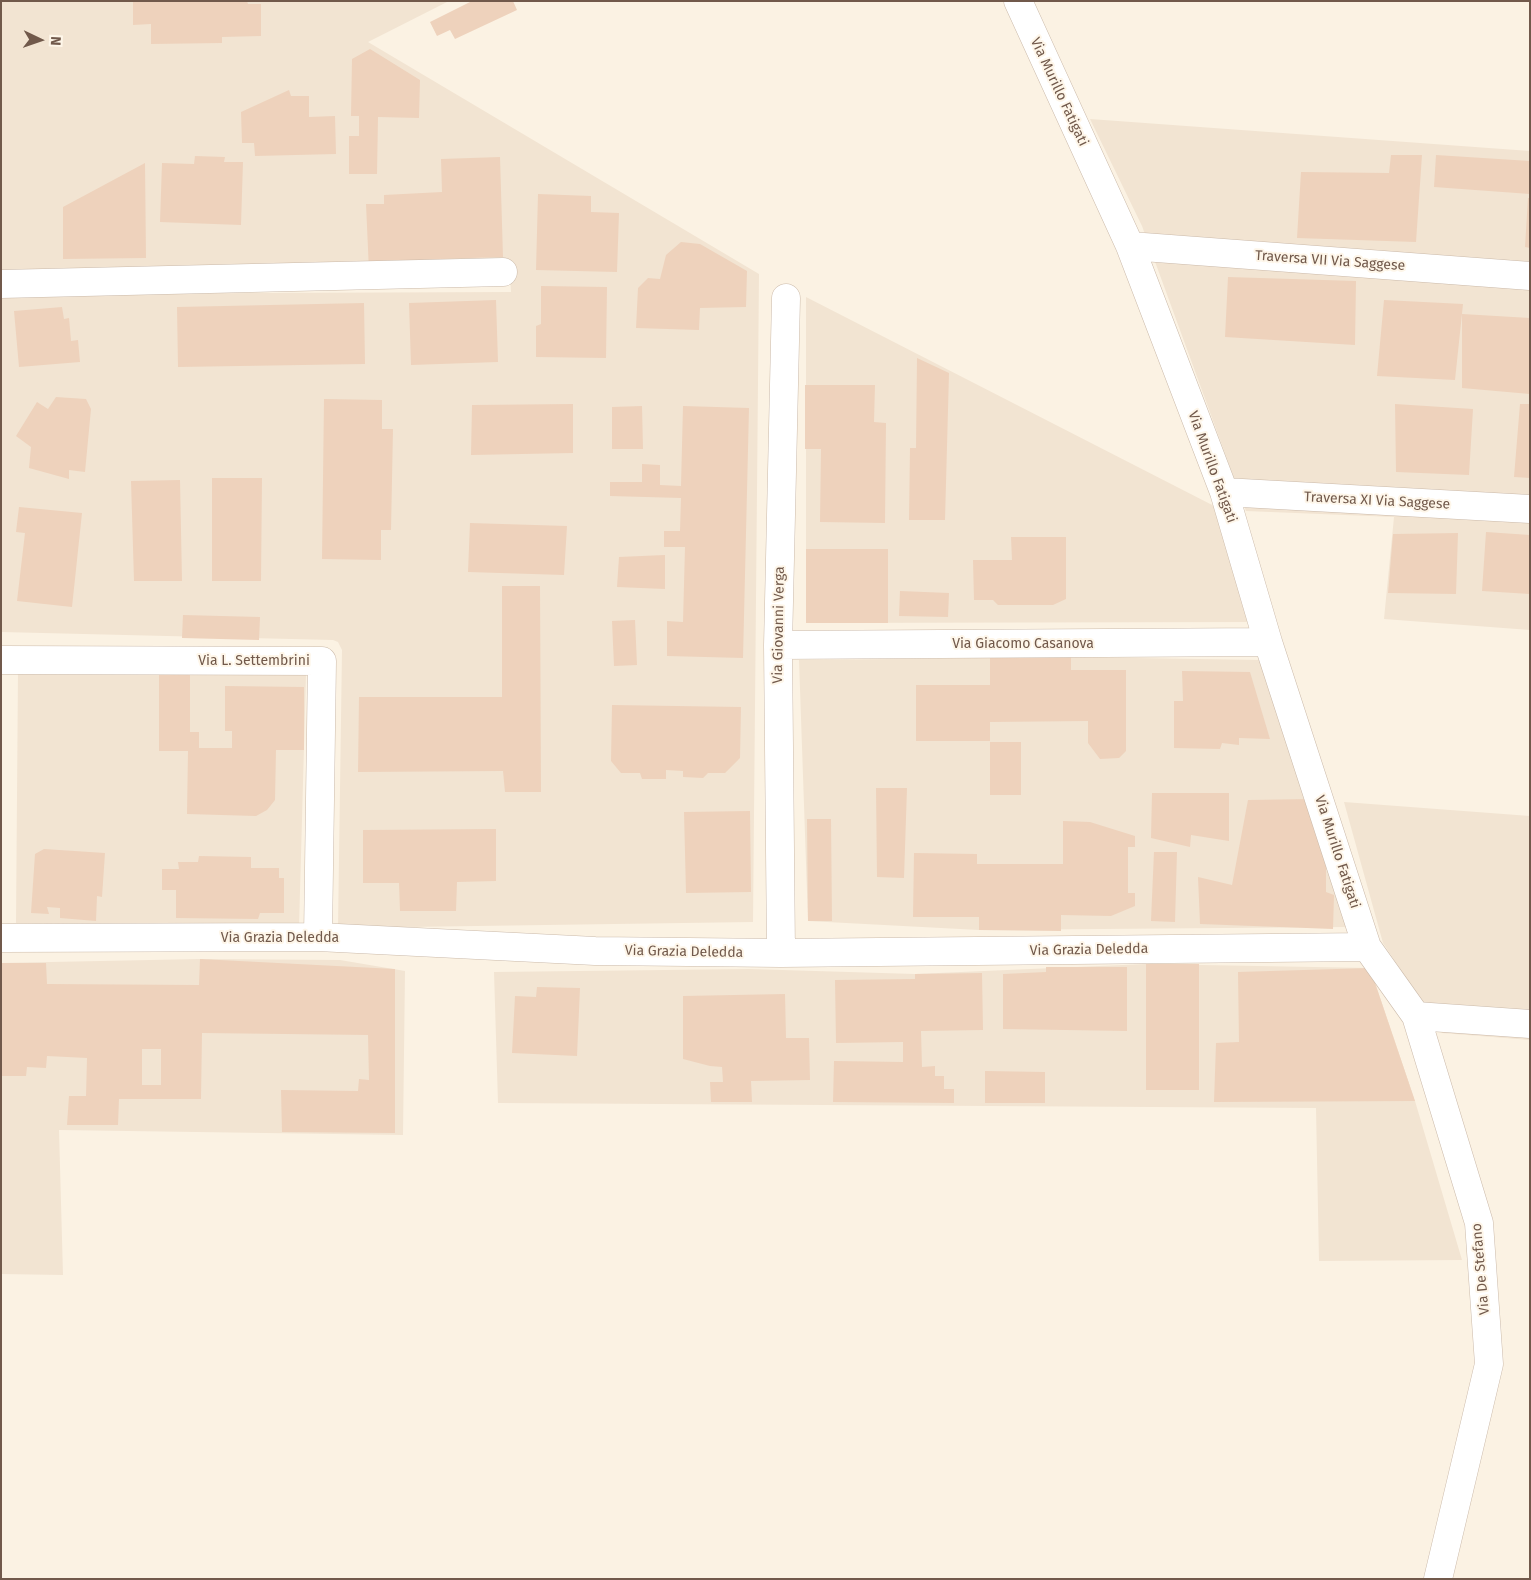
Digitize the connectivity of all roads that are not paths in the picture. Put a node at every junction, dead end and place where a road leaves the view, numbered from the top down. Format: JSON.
{"nodes":[{"id":1,"x":1018,"y":1,"type":"edge"},
{"id":2,"x":1130,"y":246,"type":"junction"},
{"id":3,"x":503,"y":272,"type":"dead end"},
{"id":4,"x":1530,"y":276,"type":"edge"},
{"id":5,"x":1,"y":284,"type":"edge"},
{"id":6,"x":786,"y":298,"type":"dead end"},
{"id":7,"x":1224,"y":492,"type":"junction"},
{"id":8,"x":1530,"y":509,"type":"edge"},
{"id":9,"x":1268,"y":642,"type":"junction"},
{"id":10,"x":778,"y":645,"type":"junction"},
{"id":11,"x":1,"y":660,"type":"edge"},
{"id":12,"x":318,"y":937,"type":"junction"},
{"id":13,"x":1,"y":938,"type":"edge"},
{"id":14,"x":1368,"y":947,"type":"junction"},
{"id":15,"x":781,"y":953,"type":"junction"},
{"id":16,"x":1416,"y":1016,"type":"junction"},
{"id":17,"x":1530,"y":1024,"type":"edge"},
{"id":18,"x":1438,"y":1579,"type":"edge"}],
"edges":[{"from":1,"to":2,"type":"street","name":"Via Murillo Fatigati"},
{"from":2,"to":4,"type":"street","name":"Traversa VII Via Saggese"},
{"from":2,"to":7,"type":"street","name":"Via Murillo Fatigati"},
{"from":3,"to":5,"type":"street"},
{"from":6,"to":10,"type":"street","name":"Via Giovanni Verga"},
{"from":7,"to":8,"type":"street","name":"Traversa XI Via Saggese"},
{"from":7,"to":9,"type":"street","name":"Via Murillo Fatigati"},
{"from":9,"to":10,"type":"street","name":"Via Giacomo Casanova"},
{"from":9,"to":14,"type":"street","name":"Via Murillo Fatigati"},
{"from":10,"to":15,"type":"street","name":"Via Giovanni Verga"},
{"from":11,"to":12,"type":"street","name":"Via L. Settembrini"},
{"from":12,"to":13,"type":"street","name":"Via Grazia Deledda"},
{"from":12,"to":15,"type":"street","name":"Via Grazia Deledda"},
{"from":14,"to":15,"type":"street","name":"Via Grazia Deledda"},
{"from":14,"to":16,"type":"street","name":"Via De Stefano"},
{"from":16,"to":17,"type":"street"},
{"from":16,"to":18,"type":"street","name":"Via De Stefano"}]}
